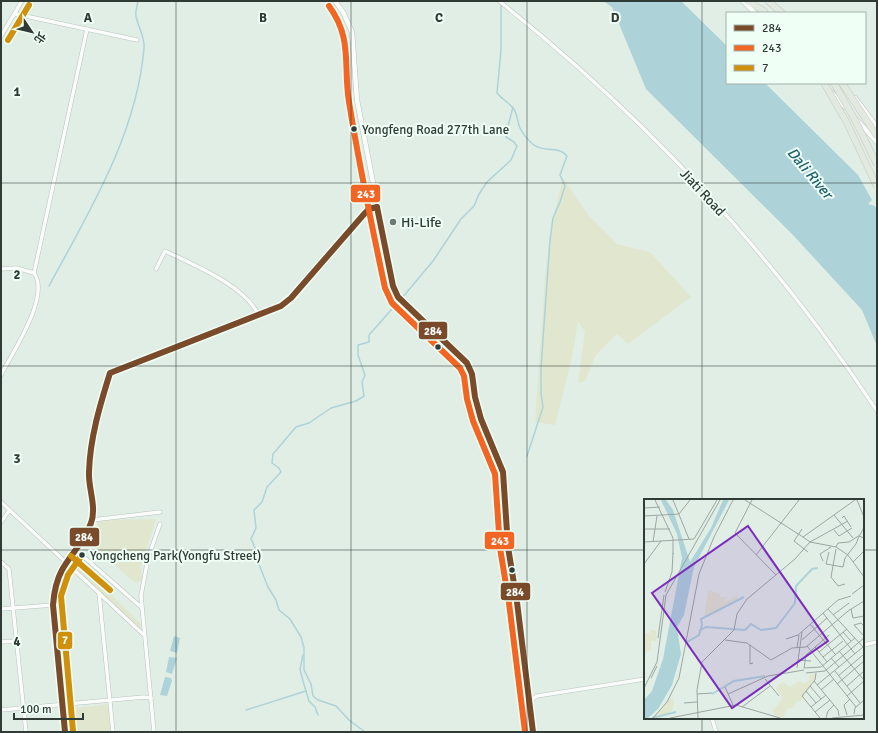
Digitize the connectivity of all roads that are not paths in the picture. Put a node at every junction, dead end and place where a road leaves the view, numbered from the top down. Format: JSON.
{"nodes":[{"id":1,"x":22,"y":1,"type":"edge"},
{"id":2,"x":335,"y":1,"type":"edge"},
{"id":3,"x":499,"y":1,"type":"edge"},
{"id":4,"x":743,"y":1,"type":"edge"},
{"id":5,"x":747,"y":1,"type":"edge"},
{"id":6,"x":753,"y":1,"type":"edge"},
{"id":7,"x":767,"y":1,"type":"edge"},
{"id":8,"x":754,"y":12,"type":"edge"},
{"id":9,"x":765,"y":12,"type":"edge"},
{"id":10,"x":779,"y":12,"type":"edge"},
{"id":11,"x":16,"y":14,"type":"junction"},
{"id":12,"x":87,"y":29,"type":"junction"},
{"id":13,"x":1,"y":36,"type":"edge"},
{"id":14,"x":137,"y":40,"type":"dead end"},
{"id":15,"x":824,"y":84,"type":"edge"},
{"id":16,"x":824,"y":84,"type":"edge"},
{"id":17,"x":835,"y":84,"type":"edge"},
{"id":18,"x":843,"y":84,"type":"edge"},
{"id":19,"x":843,"y":84,"type":"edge"},
{"id":20,"x":848,"y":90,"type":"junction"},
{"id":21,"x":837,"y":98,"type":"junction"},
{"id":22,"x":877,"y":127,"type":"edge"},
{"id":23,"x":877,"y":136,"type":"edge"},
{"id":24,"x":877,"y":142,"type":"edge"},
{"id":25,"x":877,"y":165,"type":"edge"},
{"id":26,"x":877,"y":187,"type":"edge"},
{"id":27,"x":377,"y":207,"type":"junction"},
{"id":28,"x":1,"y":269,"type":"edge"},
{"id":29,"x":156,"y":269,"type":"dead end"},
{"id":30,"x":34,"y":273,"type":"junction"},
{"id":31,"x":259,"y":316,"type":"junction"},
{"id":32,"x":1,"y":374,"type":"edge"},
{"id":33,"x":877,"y":411,"type":"edge"},
{"id":34,"x":1,"y":502,"type":"edge"},
{"id":35,"x":9,"y":511,"type":"junction"},
{"id":36,"x":160,"y":512,"type":"dead end"},
{"id":37,"x":92,"y":520,"type":"junction"},
{"id":38,"x":1,"y":522,"type":"edge"},
{"id":39,"x":160,"y":524,"type":"dead end"},
{"id":40,"x":76,"y":550,"type":"junction"},
{"id":41,"x":1,"y":562,"type":"edge"},
{"id":42,"x":65,"y":563,"type":"junction"},
{"id":43,"x":99,"y":593,"type":"junction"},
{"id":44,"x":53,"y":605,"type":"junction"},
{"id":45,"x":142,"y":607,"type":"junction"},
{"id":46,"x":14,"y":608,"type":"junction"},
{"id":47,"x":1,"y":609,"type":"edge"},
{"id":48,"x":144,"y":635,"type":"junction"},
{"id":49,"x":17,"y":641,"type":"junction"},
{"id":50,"x":1,"y":642,"type":"edge"},
{"id":51,"x":877,"y":642,"type":"edge"},
{"id":52,"x":864,"y":645,"type":"edge"},
{"id":53,"x":644,"y":679,"type":"edge"},
{"id":54,"x":151,"y":698,"type":"junction"},
{"id":55,"x":110,"y":700,"type":"junction"},
{"id":56,"x":528,"y":702,"type":"junction"},
{"id":57,"x":63,"y":704,"type":"junction"},
{"id":58,"x":24,"y":708,"type":"junction"},
{"id":59,"x":1,"y":710,"type":"edge"},
{"id":60,"x":712,"y":719,"type":"edge"},
{"id":61,"x":26,"y":732,"type":"edge"},
{"id":62,"x":65,"y":732,"type":"edge"},
{"id":63,"x":113,"y":732,"type":"edge"},
{"id":64,"x":154,"y":732,"type":"edge"},
{"id":65,"x":533,"y":732,"type":"edge"},
{"id":66,"x":716,"y":732,"type":"edge"}],
"edges":[{"from":1,"to":11,"type":"street"},
{"from":2,"to":27,"type":"street"},
{"from":3,"to":33,"type":"street","name":"Jiati Road"},
{"from":4,"to":8,"type":"street"},
{"from":5,"to":9,"type":"highway"},
{"from":6,"to":9,"type":"highway"},
{"from":7,"to":10,"type":"highway"},
{"from":11,"to":12,"type":"street"},
{"from":11,"to":13,"type":"street"},
{"from":12,"to":14,"type":"street"},
{"from":12,"to":30,"type":"street"},
{"from":15,"to":21,"type":"street"},
{"from":16,"to":26,"type":"highway","bridge":true},
{"from":17,"to":25,"type":"highway","bridge":true},
{"from":18,"to":20,"type":"street"},
{"from":19,"to":23,"type":"highway","bridge":true},
{"from":20,"to":21,"type":"street"},
{"from":20,"to":22,"type":"street"},
{"from":21,"to":24,"type":"street"},
{"from":27,"to":31,"type":"street"},
{"from":27,"to":56,"type":"street"},
{"from":28,"to":30,"type":"street"},
{"from":29,"to":31,"type":"street"},
{"from":30,"to":32,"type":"street"},
{"from":31,"to":37,"type":"street"},
{"from":34,"to":35,"type":"street"},
{"from":35,"to":38,"type":"street"},
{"from":35,"to":42,"type":"street"},
{"from":36,"to":37,"type":"street"},
{"from":37,"to":40,"type":"street"},
{"from":39,"to":45,"type":"street"},
{"from":40,"to":42,"type":"street"},
{"from":40,"to":45,"type":"street"},
{"from":41,"to":46,"type":"street"},
{"from":42,"to":43,"type":"street"},
{"from":42,"to":44,"type":"street"},
{"from":43,"to":48,"type":"street"},
{"from":43,"to":55,"type":"street"},
{"from":44,"to":46,"type":"street"},
{"from":44,"to":57,"type":"street"},
{"from":45,"to":48,"type":"street"},
{"from":46,"to":47,"type":"street"},
{"from":46,"to":49,"type":"street"},
{"from":48,"to":54,"type":"street"},
{"from":49,"to":50,"type":"street"},
{"from":49,"to":58,"type":"street"},
{"from":51,"to":52,"type":"street"},
{"from":53,"to":56,"type":"street"},
{"from":54,"to":55,"type":"street"},
{"from":54,"to":64,"type":"street"},
{"from":55,"to":57,"type":"street"},
{"from":55,"to":63,"type":"street"},
{"from":56,"to":65,"type":"street"},
{"from":57,"to":58,"type":"street"},
{"from":57,"to":62,"type":"street"},
{"from":58,"to":59,"type":"street"},
{"from":58,"to":61,"type":"street"},
{"from":60,"to":66,"type":"street"}]}
